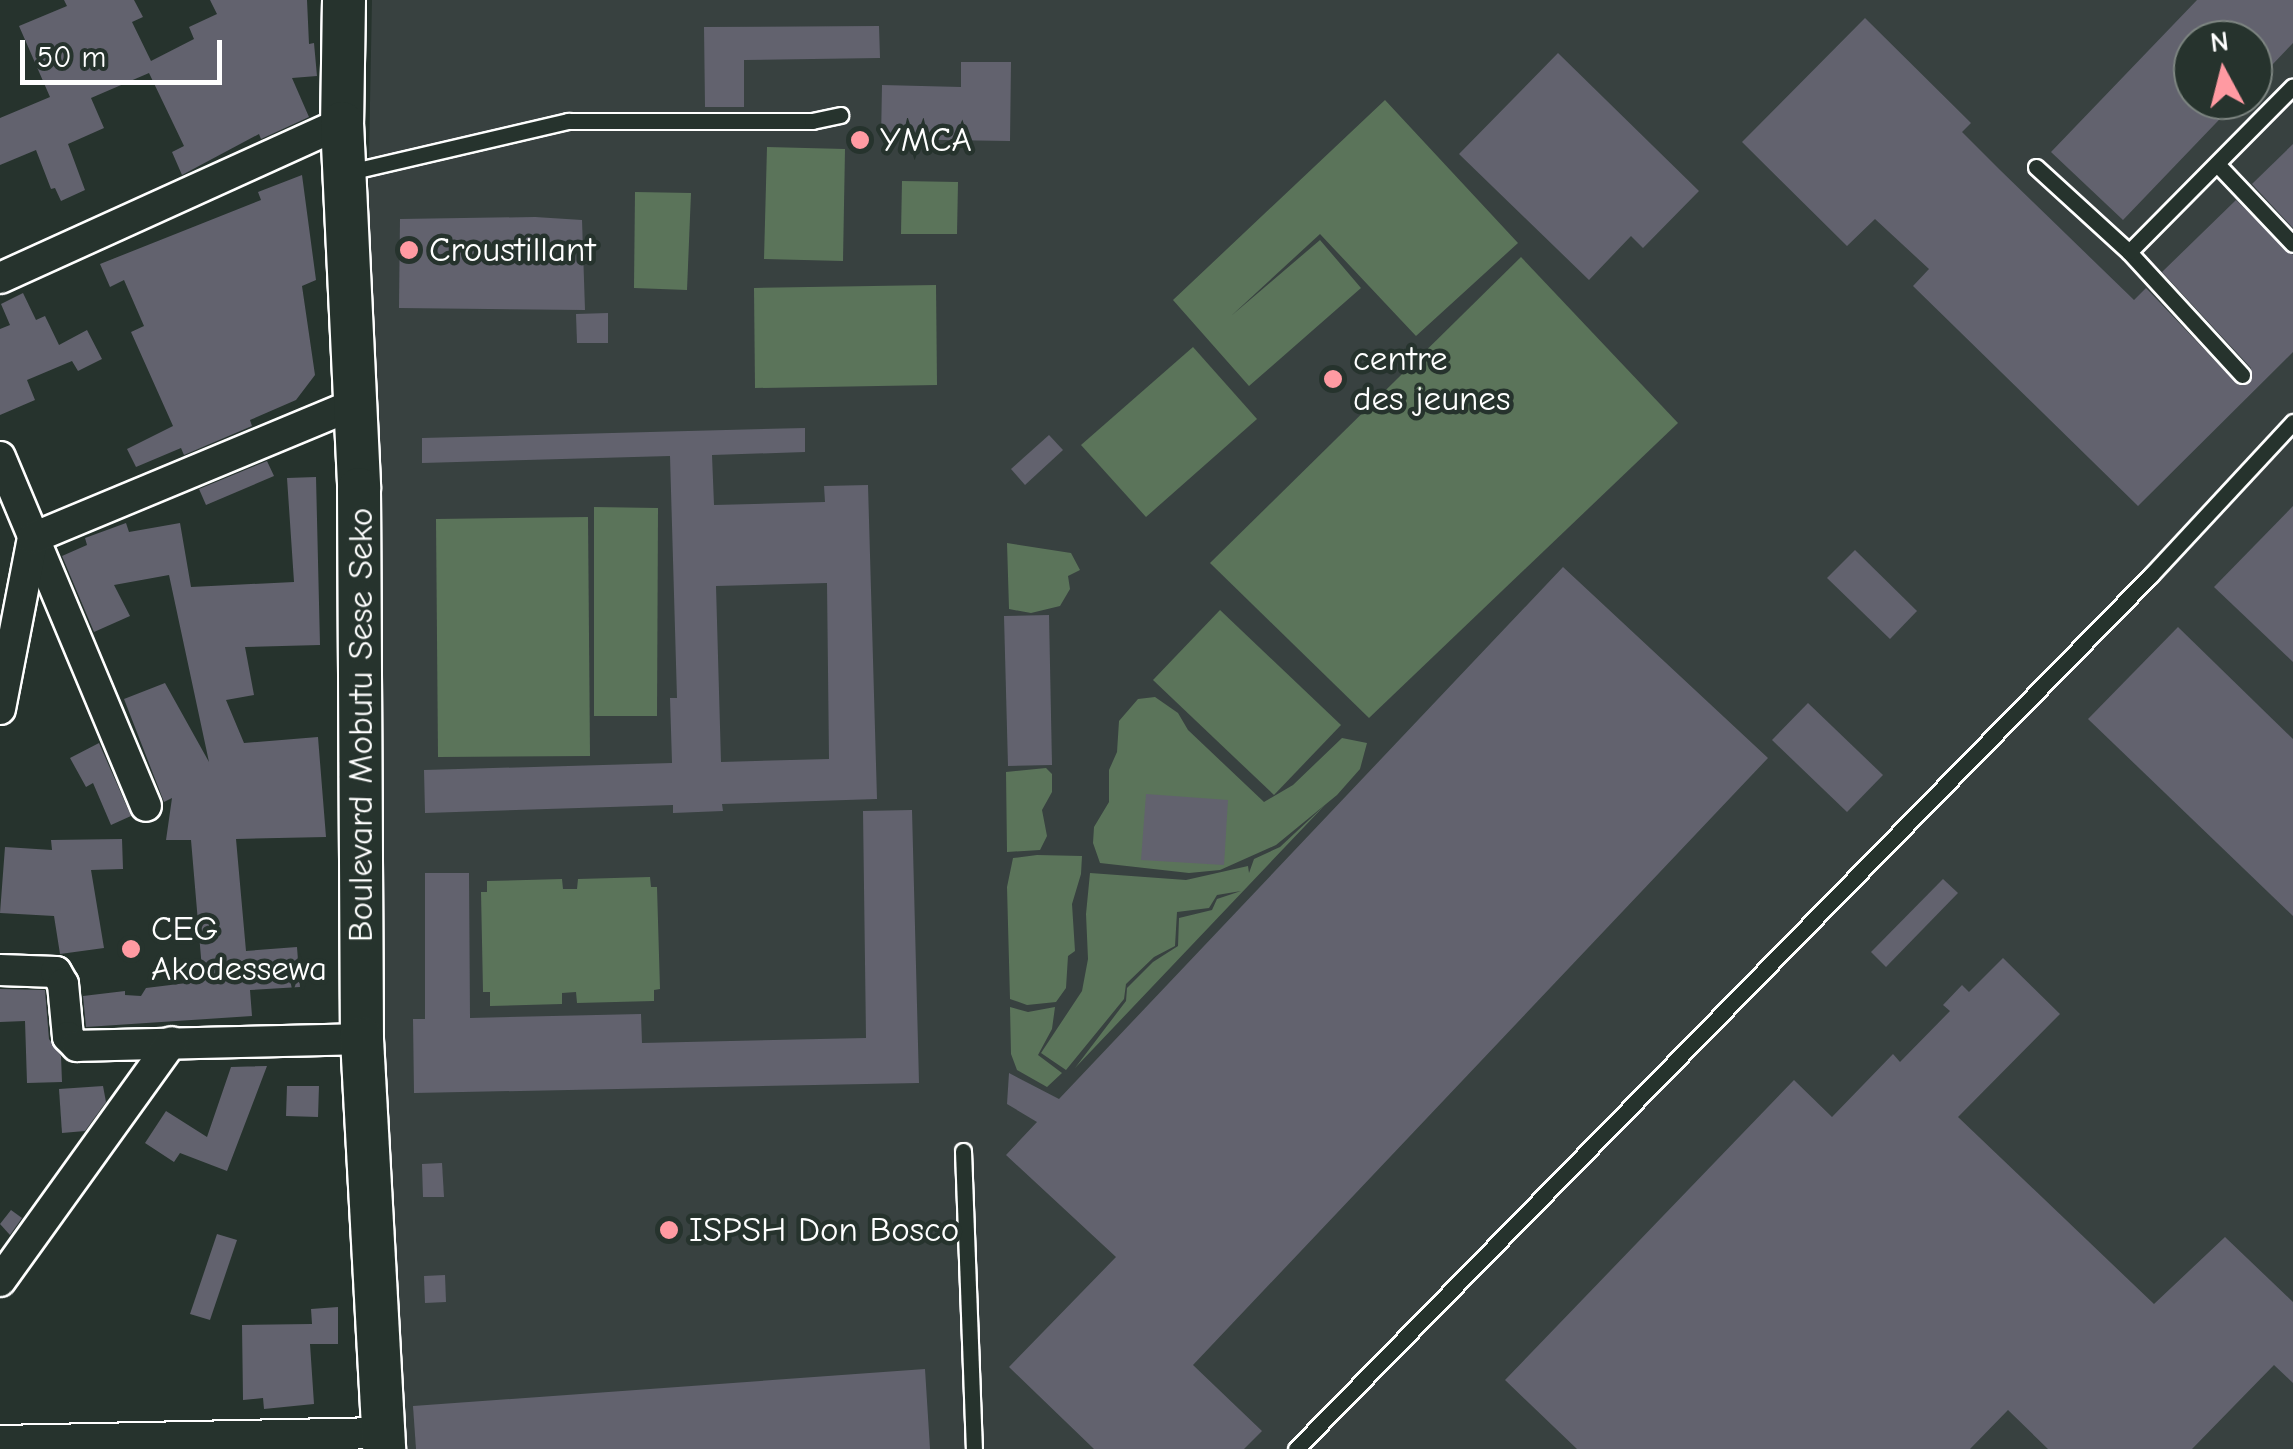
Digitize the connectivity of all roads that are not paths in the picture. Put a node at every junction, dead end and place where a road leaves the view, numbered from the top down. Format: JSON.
{"nodes":[{"id":1,"x":344,"y":0,"type":"edge"},
{"id":2,"x":2293,"y":86,"type":"edge"},
{"id":3,"x":840,"y":115,"type":"dead end"},
{"id":4,"x":342,"y":123,"type":"junction"},
{"id":5,"x":2218,"y":164,"type":"junction"},
{"id":6,"x":2036,"y":167,"type":"dead end"},
{"id":7,"x":345,"y":173,"type":"junction"},
{"id":8,"x":2293,"y":244,"type":"edge"},
{"id":9,"x":2129,"y":252,"type":"junction"},
{"id":10,"x":0,"y":278,"type":"edge"},
{"id":11,"x":2242,"y":375,"type":"dead end"},
{"id":12,"x":356,"y":403,"type":"junction"},
{"id":13,"x":2293,"y":422,"type":"edge"},
{"id":14,"x":0,"y":457,"type":"edge"},
{"id":15,"x":33,"y":538,"type":"junction"},
{"id":16,"x":0,"y":709,"type":"edge"},
{"id":17,"x":146,"y":806,"type":"dead end"},
{"id":18,"x":0,"y":970,"type":"edge"},
{"id":19,"x":362,"y":1039,"type":"junction"},
{"id":20,"x":172,"y":1042,"type":"junction"},
{"id":21,"x":963,"y":1151,"type":"dead end"},
{"id":22,"x":0,"y":1282,"type":"edge"},
{"id":23,"x":384,"y":1441,"type":"edge"},
{"id":24,"x":0,"y":1442,"type":"edge"},
{"id":25,"x":974,"y":1449,"type":"edge"},
{"id":26,"x":1296,"y":1449,"type":"edge"}],
"edges":[{"from":1,"to":4,"type":"street","name":"Boulevard Mobutu Sese Seko"},
{"from":2,"to":5,"type":"lane"},
{"from":3,"to":7,"type":"lane"},
{"from":4,"to":7,"type":"street","name":"Boulevard Mobutu Sese Seko"},
{"from":4,"to":10,"type":"street"},
{"from":5,"to":8,"type":"lane"},
{"from":5,"to":9,"type":"lane"},
{"from":6,"to":9,"type":"lane"},
{"from":7,"to":12,"type":"street","name":"Boulevard Mobutu Sese Seko"},
{"from":9,"to":11,"type":"lane"},
{"from":12,"to":15,"type":"street"},
{"from":12,"to":19,"type":"street","name":"Boulevard Mobutu Sese Seko"},
{"from":13,"to":26,"type":"lane"},
{"from":14,"to":15,"type":"street"},
{"from":15,"to":16,"type":"street"},
{"from":15,"to":17,"type":"street"},
{"from":18,"to":20,"type":"street"},
{"from":19,"to":20,"type":"street"},
{"from":19,"to":23,"type":"street","name":"Boulevard Mobutu Sese Seko"},
{"from":20,"to":22,"type":"street"},
{"from":21,"to":25,"type":"lane"},
{"from":23,"to":24,"type":"street"}]}
